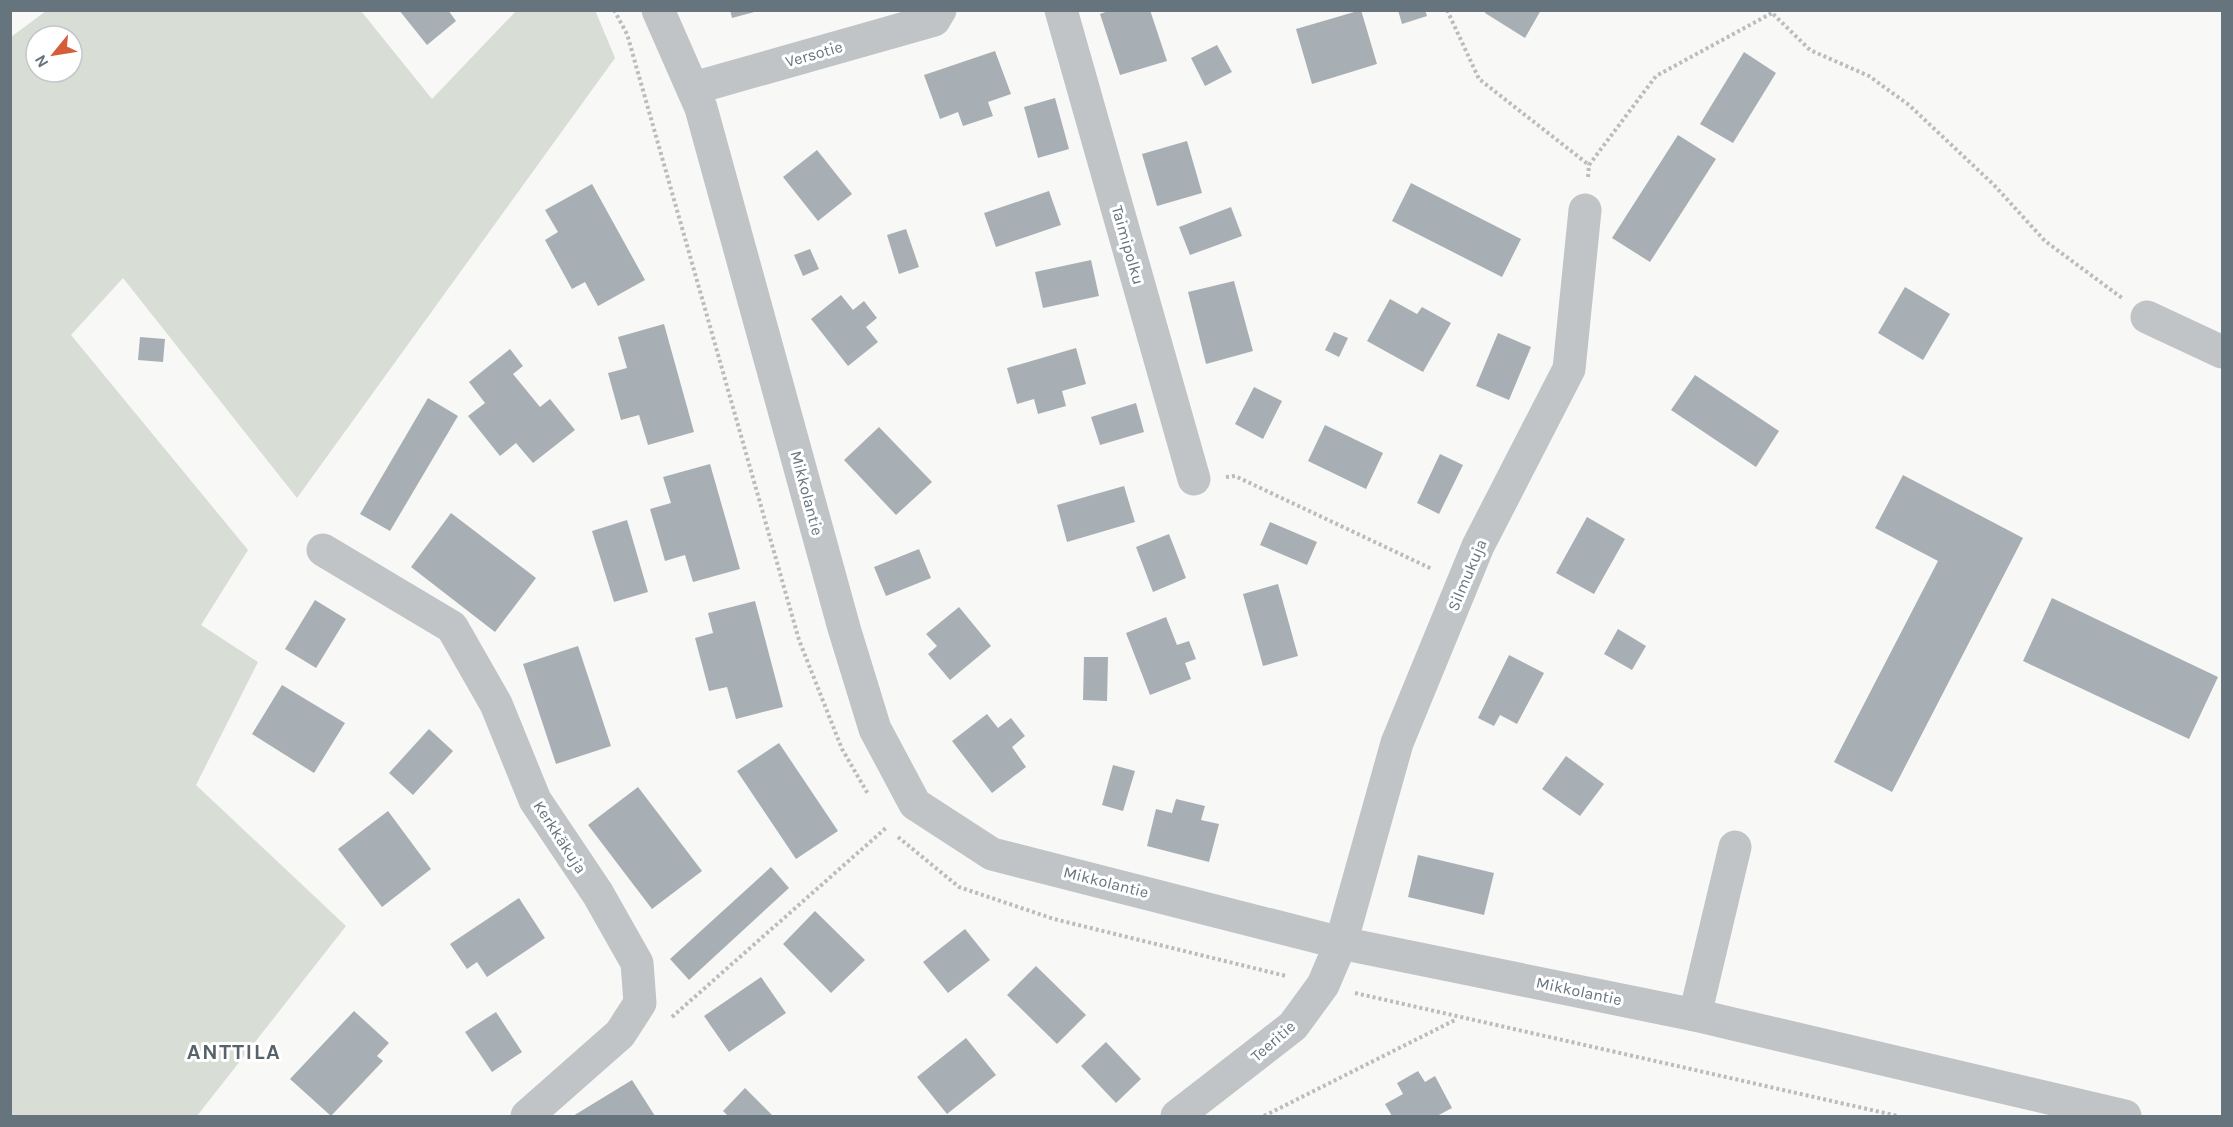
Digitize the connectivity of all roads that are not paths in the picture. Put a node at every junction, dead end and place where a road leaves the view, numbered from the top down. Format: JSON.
{"nodes":[{"id":1,"x":658,"y":10,"type":"edge"},
{"id":2,"x":967,"y":10,"type":"edge"},
{"id":3,"x":1061,"y":10,"type":"edge"},
{"id":4,"x":937,"y":15,"type":"edge"},
{"id":5,"x":694,"y":88,"type":"junction"},
{"id":6,"x":1585,"y":210,"type":"road end"},
{"id":7,"x":2147,"y":317,"type":"road end"},
{"id":8,"x":2223,"y":352,"type":"edge"},
{"id":9,"x":1194,"y":479,"type":"road end"},
{"id":10,"x":323,"y":550,"type":"dead end"},
{"id":11,"x":1735,"y":847,"type":"dead end"},
{"id":12,"x":1341,"y":943,"type":"junction"},
{"id":13,"x":1695,"y":1015,"type":"junction"},
{"id":14,"x":526,"y":1116,"type":"edge"},
{"id":15,"x":1177,"y":1116,"type":"edge"},
{"id":16,"x":2125,"y":1116,"type":"edge"}],
"edges":[{"from":1,"to":5,"type":"street","name":"Mikkolantie"},
{"from":2,"to":4,"type":"street","name":"Versotie"},
{"from":3,"to":9,"type":"street","name":"Taimipolku"},
{"from":4,"to":5,"type":"street","name":"Versotie"},
{"from":5,"to":12,"type":"street","name":"Mikkolantie"},
{"from":6,"to":12,"type":"street","name":"Silmukuja"},
{"from":7,"to":8,"type":"street"},
{"from":10,"to":14,"type":"street","name":"Kerkkäkuja"},
{"from":11,"to":13,"type":"street"},
{"from":12,"to":13,"type":"street","name":"Mikkolantie"},
{"from":12,"to":15,"type":"street","name":"Teeritie"},
{"from":13,"to":16,"type":"street","name":"Mikkolantie"}]}
